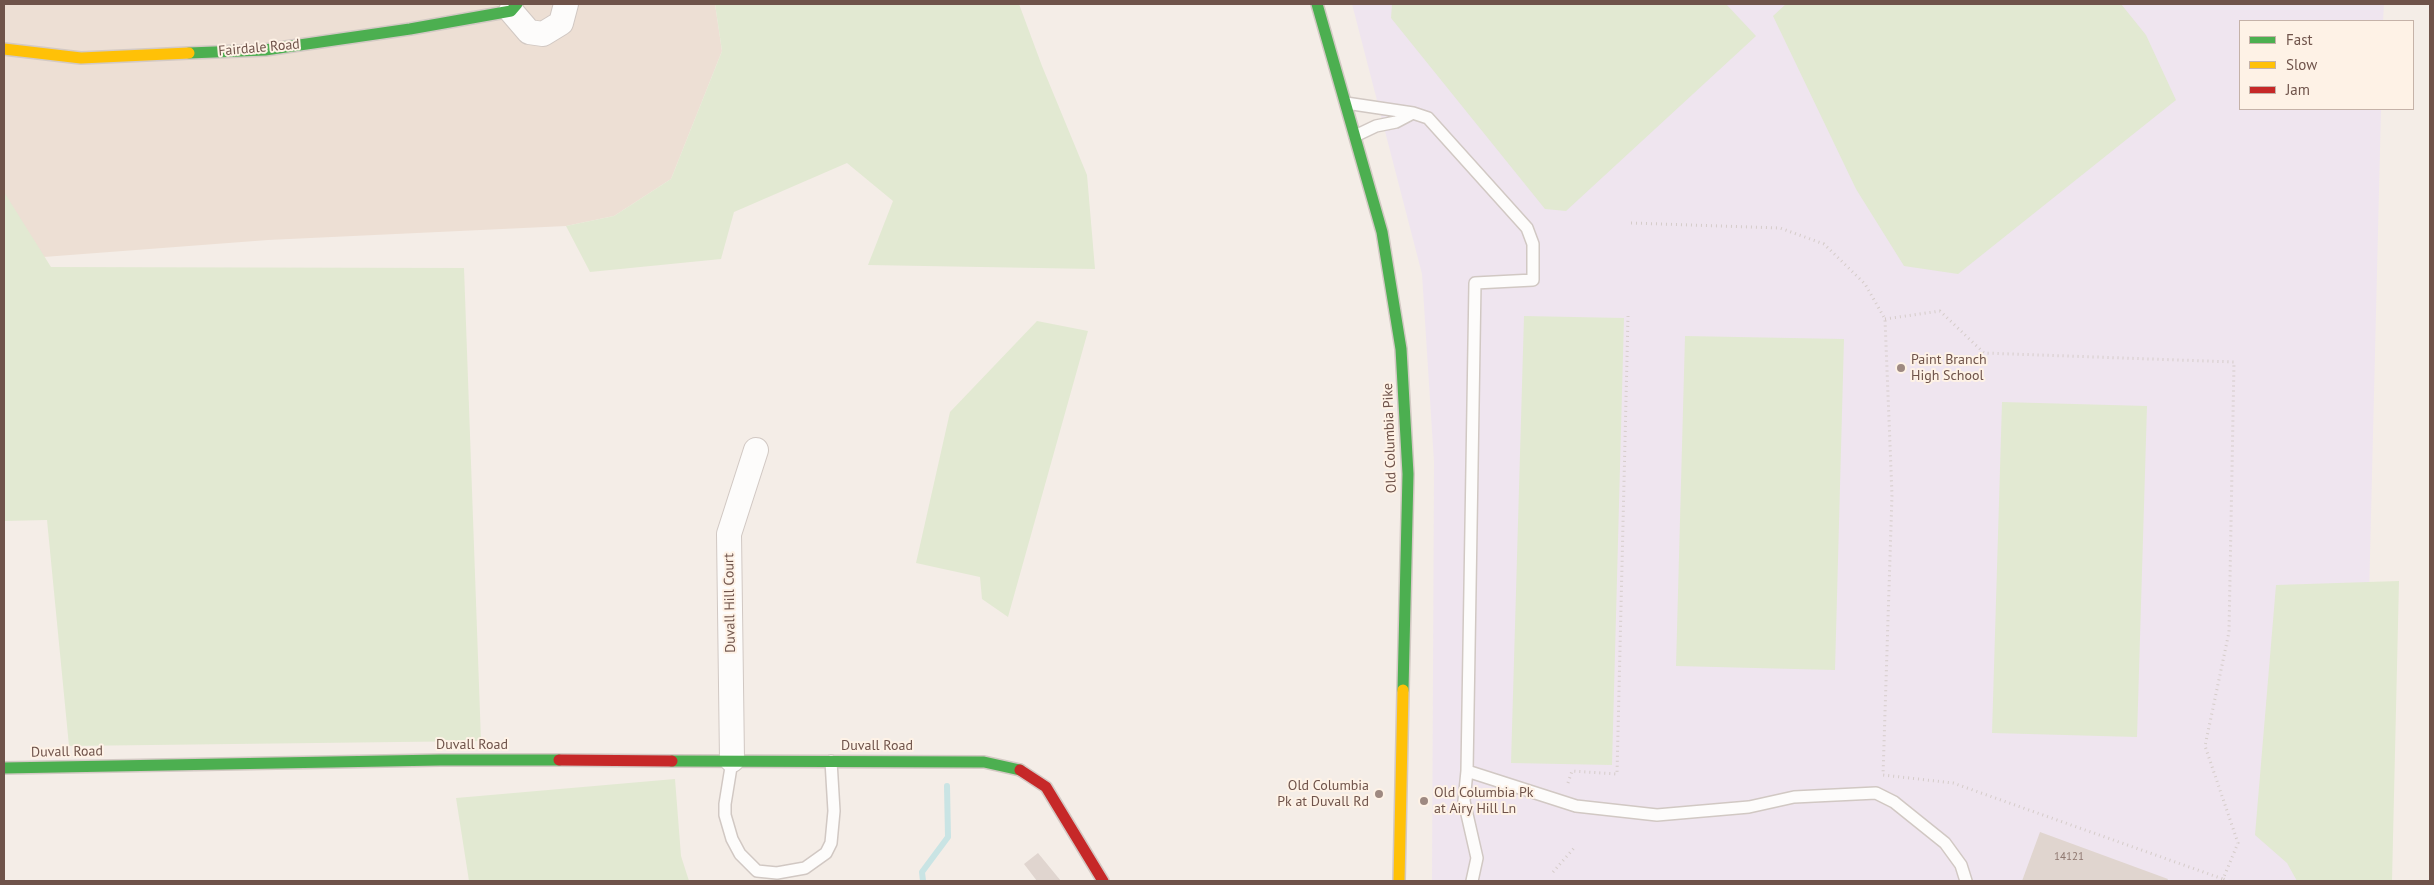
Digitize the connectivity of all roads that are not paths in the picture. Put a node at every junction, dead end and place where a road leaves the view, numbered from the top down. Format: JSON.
{"nodes":[{"id":1,"x":566,"y":4,"type":"edge"},
{"id":2,"x":1317,"y":4,"type":"edge"},
{"id":3,"x":514,"y":7,"type":"edge"},
{"id":4,"x":4,"y":49,"type":"edge"},
{"id":5,"x":1346,"y":102,"type":"junction"},
{"id":6,"x":1413,"y":113,"type":"junction"},
{"id":7,"x":1355,"y":136,"type":"junction"},
{"id":8,"x":756,"y":450,"type":"dead end"},
{"id":9,"x":732,"y":760,"type":"junction"},
{"id":10,"x":831,"y":761,"type":"junction"},
{"id":11,"x":4,"y":768,"type":"edge"},
{"id":12,"x":1467,"y":771,"type":"junction"},
{"id":13,"x":1104,"y":881,"type":"edge"},
{"id":14,"x":1400,"y":881,"type":"edge"},
{"id":15,"x":1472,"y":881,"type":"edge"},
{"id":16,"x":1966,"y":881,"type":"edge"}],
"edges":[{"from":1,"to":3,"type":"street","name":"Fairdale Road"},
{"from":2,"to":5,"type":"street","name":"Old Columbia Pike"},
{"from":3,"to":4,"type":"street","name":"Fairdale Road"},
{"from":5,"to":6,"type":"lane"},
{"from":5,"to":7,"type":"street","name":"Old Columbia Pike"},
{"from":6,"to":7,"type":"lane"},
{"from":6,"to":12,"type":"lane"},
{"from":7,"to":14,"type":"street","name":"Old Columbia Pike"},
{"from":8,"to":9,"type":"street","name":"Duvall Hill Court"},
{"from":9,"to":10,"type":"street","name":"Duvall Road"},
{"from":9,"to":10,"type":"lane"},
{"from":9,"to":11,"type":"street","name":"Duvall Road"},
{"from":10,"to":13,"type":"street","name":"Duvall Road"},
{"from":12,"to":15,"type":"lane"},
{"from":12,"to":16,"type":"lane"}]}
